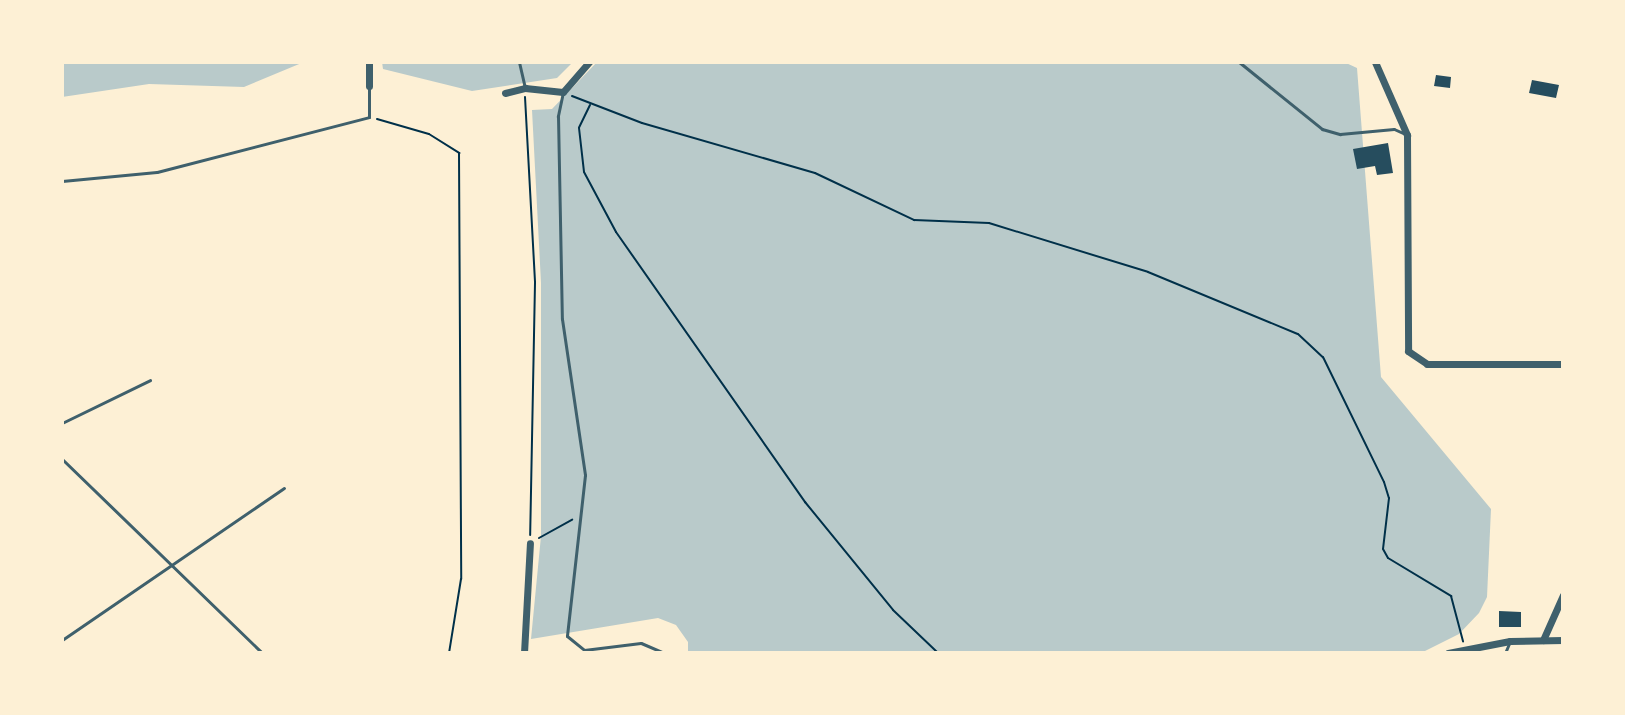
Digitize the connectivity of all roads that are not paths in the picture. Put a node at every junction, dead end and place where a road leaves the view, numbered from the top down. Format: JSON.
{"nodes":[{"id":1,"x":369,"y":62,"type":"edge"},
{"id":2,"x":519,"y":62,"type":"edge"},
{"id":3,"x":589,"y":62,"type":"edge"},
{"id":4,"x":1239,"y":62,"type":"edge"},
{"id":5,"x":1375,"y":62,"type":"edge"},
{"id":6,"x":369,"y":86,"type":"joint"},
{"id":7,"x":525,"y":88,"type":"junction"},
{"id":8,"x":563,"y":92,"type":"junction"},
{"id":9,"x":505,"y":93,"type":"dead end"},
{"id":10,"x":1407,"y":135,"type":"junction"},
{"id":11,"x":62,"y":181,"type":"edge"},
{"id":12,"x":1563,"y":364,"type":"edge"},
{"id":13,"x":150,"y":380,"type":"dead end"},
{"id":14,"x":62,"y":423,"type":"edge"},
{"id":15,"x":62,"y":459,"type":"edge"},
{"id":16,"x":284,"y":488,"type":"dead end"},
{"id":17,"x":530,"y":543,"type":"road end"},
{"id":18,"x":172,"y":566,"type":"junction"},
{"id":19,"x":1563,"y":595,"type":"edge"},
{"id":20,"x":62,"y":640,"type":"edge"},
{"id":21,"x":1543,"y":640,"type":"junction"},
{"id":22,"x":1563,"y":640,"type":"edge"},
{"id":23,"x":1510,"y":641,"type":"junction"},
{"id":24,"x":262,"y":653,"type":"edge"},
{"id":25,"x":524,"y":653,"type":"edge"},
{"id":26,"x":664,"y":653,"type":"edge"},
{"id":27,"x":1448,"y":653,"type":"edge"},
{"id":28,"x":1505,"y":653,"type":"edge"}],
"edges":[{"from":1,"to":6,"type":"street"},
{"from":2,"to":7,"type":"lane"},
{"from":3,"to":8,"type":"street"},
{"from":4,"to":10,"type":"lane"},
{"from":5,"to":10,"type":"street"},
{"from":6,"to":11,"type":"lane"},
{"from":7,"to":8,"type":"street"},
{"from":7,"to":9,"type":"street"},
{"from":8,"to":26,"type":"lane"},
{"from":10,"to":12,"type":"street"},
{"from":13,"to":14,"type":"lane"},
{"from":15,"to":18,"type":"lane"},
{"from":16,"to":18,"type":"lane"},
{"from":17,"to":25,"type":"street"},
{"from":18,"to":20,"type":"lane"},
{"from":18,"to":24,"type":"lane"},
{"from":19,"to":21,"type":"street"},
{"from":21,"to":22,"type":"street"},
{"from":21,"to":23,"type":"street"},
{"from":23,"to":27,"type":"street"},
{"from":23,"to":28,"type":"lane"}]}
